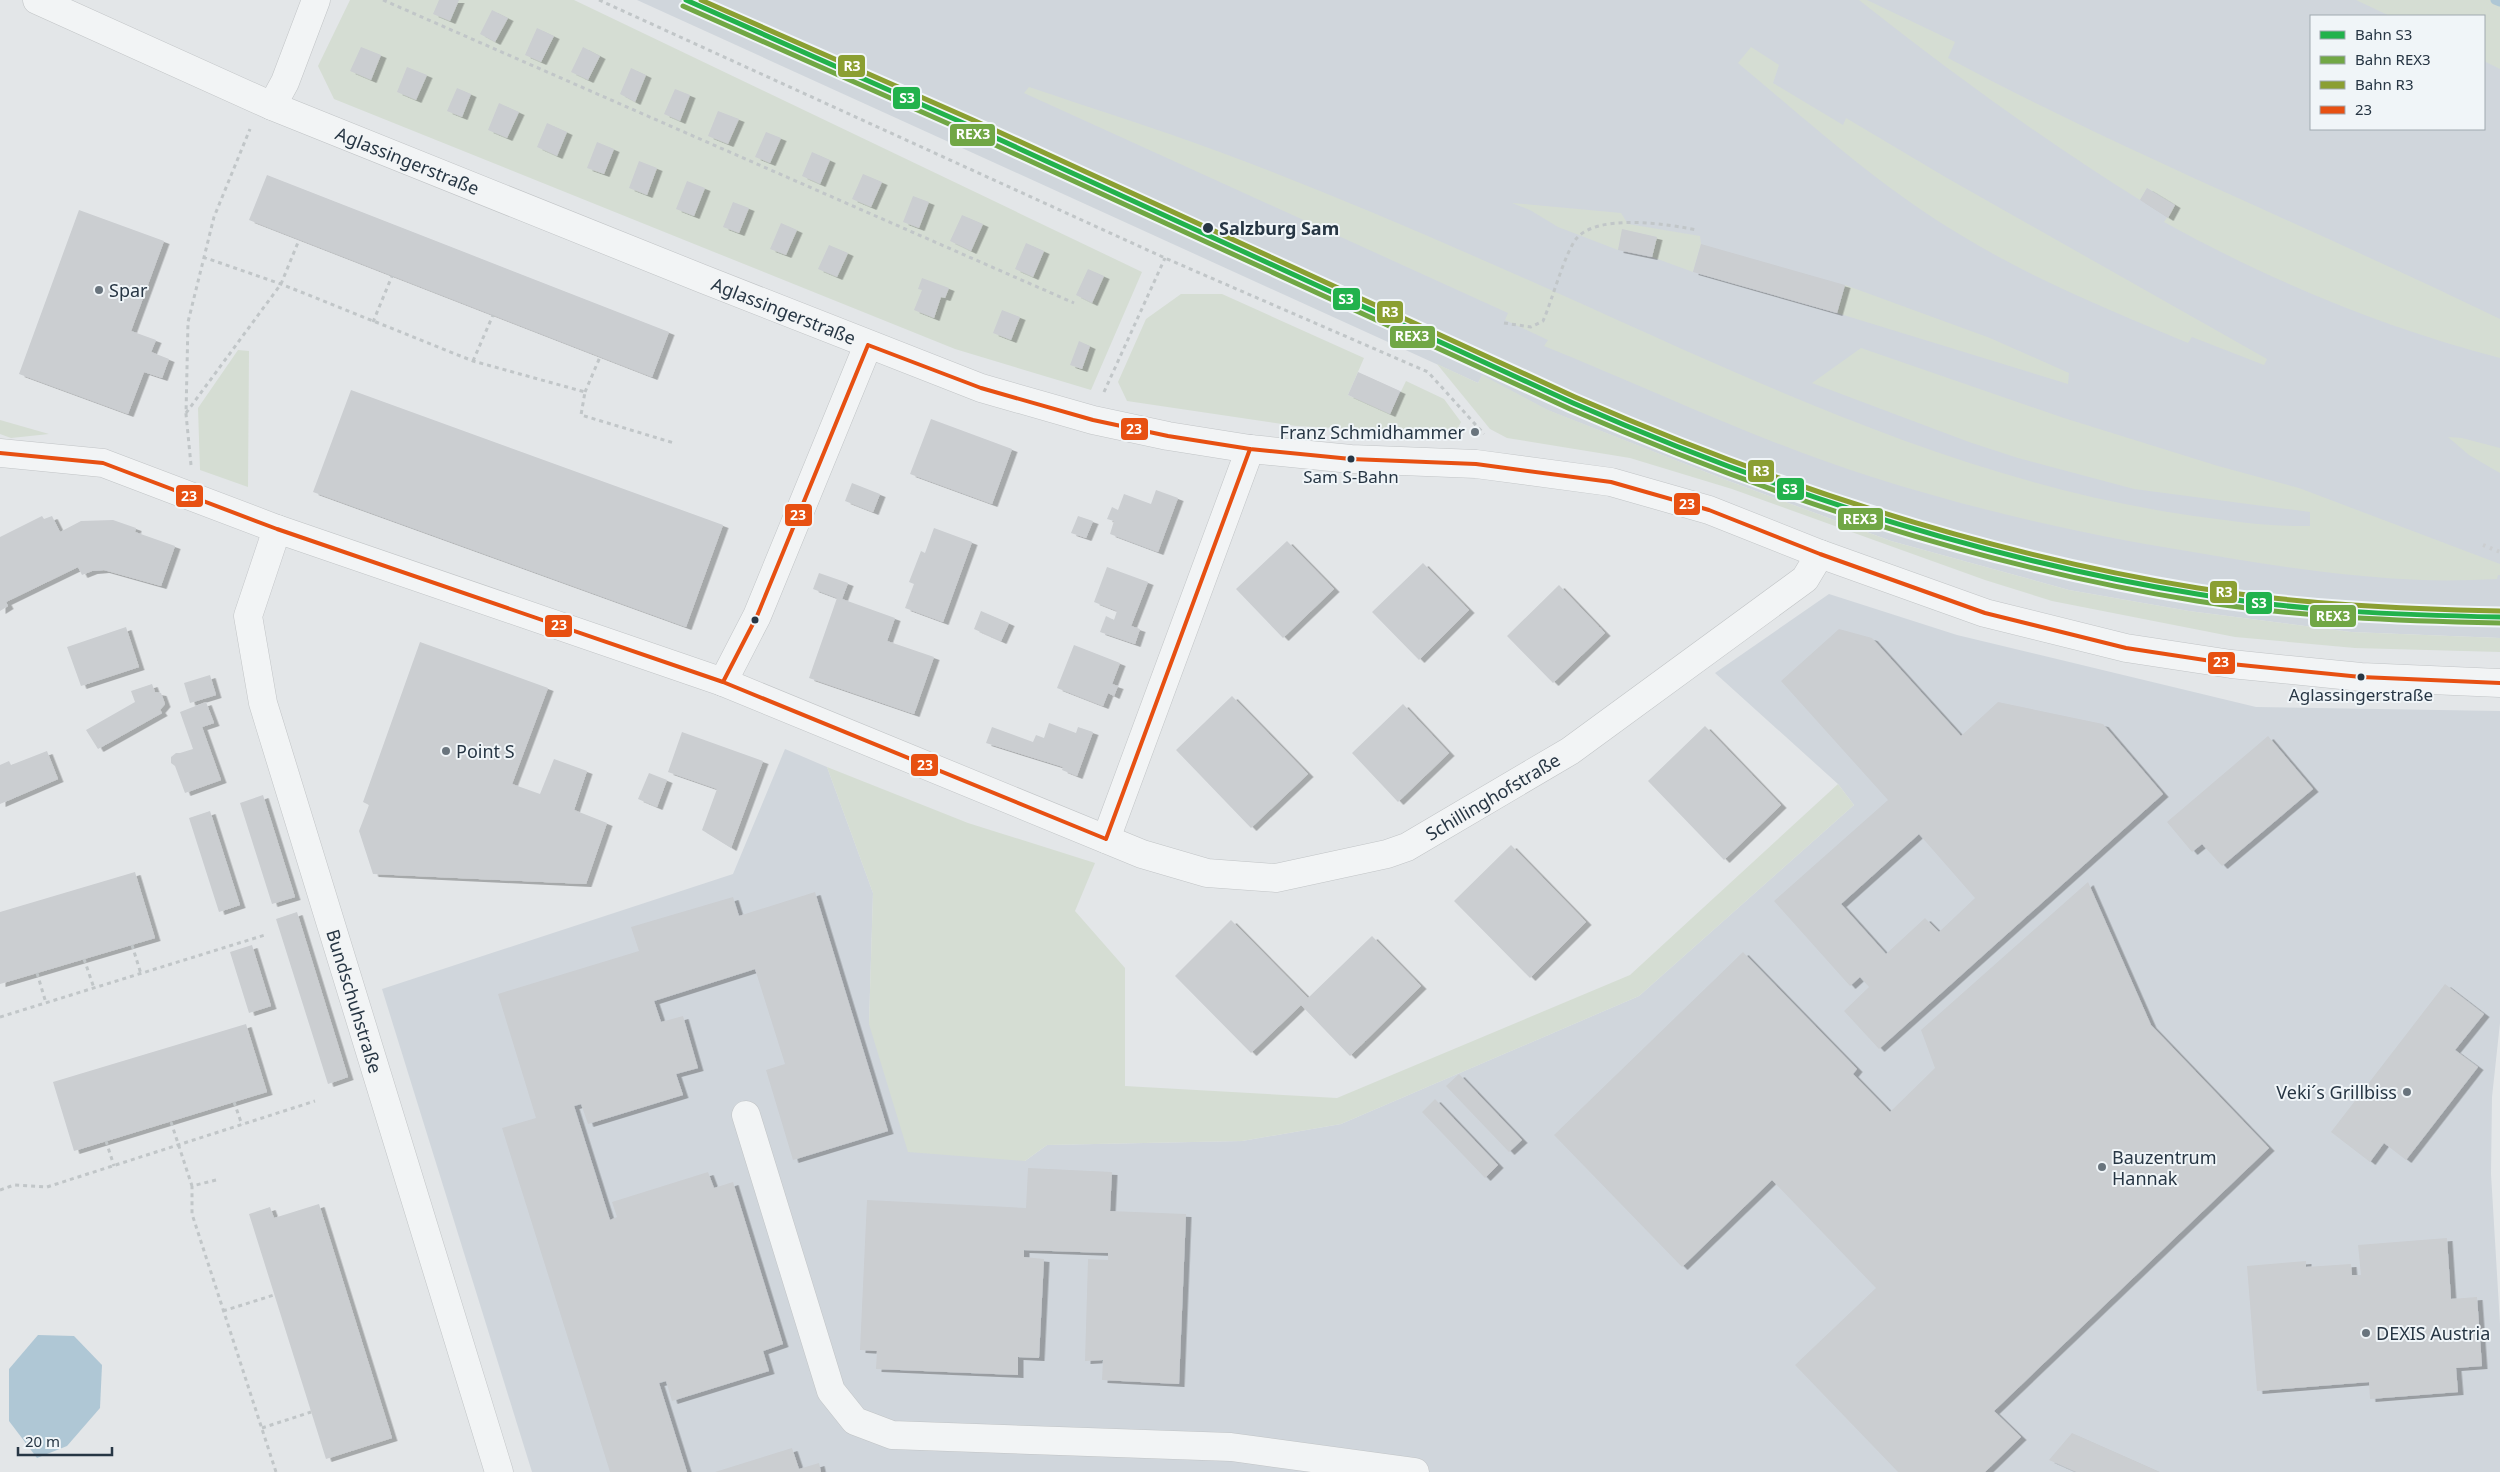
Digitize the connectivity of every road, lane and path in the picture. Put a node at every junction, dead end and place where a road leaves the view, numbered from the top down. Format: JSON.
{"nodes":[{"id":1,"x":37,"y":0,"type":"edge"},
{"id":2,"x":316,"y":0,"type":"edge"},
{"id":3,"x":383,"y":0,"type":"edge"},
{"id":4,"x":599,"y":0,"type":"edge"},
{"id":5,"x":272,"y":106,"type":"junction"},
{"id":6,"x":251,"y":125,"type":"dead end"},
{"id":7,"x":1697,"y":230,"type":"dead end"},
{"id":8,"x":299,"y":240,"type":"dead end"},
{"id":9,"x":204,"y":257,"type":"junction"},
{"id":10,"x":1165,"y":258,"type":"junction"},
{"id":11,"x":392,"y":276,"type":"dead end"},
{"id":12,"x":281,"y":284,"type":"junction"},
{"id":13,"x":1074,"y":303,"type":"dead end"},
{"id":14,"x":493,"y":315,"type":"dead end"},
{"id":15,"x":372,"y":322,"type":"junction"},
{"id":16,"x":1504,"y":323,"type":"dead end"},
{"id":17,"x":868,"y":345,"type":"junction"},
{"id":18,"x":600,"y":357,"type":"dead end"},
{"id":19,"x":473,"y":361,"type":"junction"},
{"id":20,"x":585,"y":392,"type":"junction"},
{"id":21,"x":186,"y":414,"type":"junction"},
{"id":22,"x":1093,"y":420,"type":"junction"},
{"id":23,"x":1478,"y":438,"type":"dead end"},
{"id":24,"x":674,"y":442,"type":"dead end"},
{"id":25,"x":1250,"y":449,"type":"junction"},
{"id":26,"x":0,"y":453,"type":"edge"},
{"id":27,"x":194,"y":498,"type":"junction"},
{"id":28,"x":277,"y":529,"type":"junction"},
{"id":29,"x":1820,"y":554,"type":"junction"},
{"id":30,"x":723,"y":682,"type":"junction"},
{"id":31,"x":2500,"y":683,"type":"edge"},
{"id":32,"x":1106,"y":839,"type":"junction"},
{"id":33,"x":265,"y":935,"type":"dead end"},
{"id":34,"x":132,"y":945,"type":"dead end"},
{"id":35,"x":84,"y":959,"type":"dead end"},
{"id":36,"x":37,"y":973,"type":"dead end"},
{"id":37,"x":141,"y":974,"type":"junction"},
{"id":38,"x":94,"y":988,"type":"junction"},
{"id":39,"x":46,"y":1003,"type":"junction"},
{"id":40,"x":0,"y":1017,"type":"edge"},
{"id":41,"x":315,"y":1101,"type":"dead end"},
{"id":42,"x":234,"y":1102,"type":"dead end"},
{"id":43,"x":746,"y":1115,"type":"dead end"},
{"id":44,"x":171,"y":1122,"type":"dead end"},
{"id":45,"x":242,"y":1125,"type":"junction"},
{"id":46,"x":106,"y":1141,"type":"dead end"},
{"id":47,"x":178,"y":1146,"type":"junction"},
{"id":48,"x":114,"y":1166,"type":"junction"},
{"id":49,"x":216,"y":1180,"type":"dead end"},
{"id":50,"x":192,"y":1186,"type":"junction"},
{"id":51,"x":0,"y":1190,"type":"edge"},
{"id":52,"x":274,"y":1294,"type":"dead end"},
{"id":53,"x":224,"y":1311,"type":"junction"},
{"id":54,"x":311,"y":1412,"type":"dead end"},
{"id":55,"x":262,"y":1428,"type":"junction"},
{"id":56,"x":1336,"y":1468,"type":"edge"},
{"id":57,"x":276,"y":1472,"type":"edge"},
{"id":58,"x":499,"y":1472,"type":"edge"},
{"id":59,"x":1415,"y":1472,"type":"edge"}],
"edges":[{"from":1,"to":5,"type":"street","name":"Aglassingerstraße"},
{"from":2,"to":5,"type":"street"},
{"from":3,"to":13,"type":"path"},
{"from":4,"to":10,"type":"path"},
{"from":5,"to":17,"type":"street","name":"Aglassingerstraße"},
{"from":6,"to":9,"type":"path"},
{"from":7,"to":16,"type":"path"},
{"from":8,"to":12,"type":"path"},
{"from":9,"to":12,"type":"path"},
{"from":9,"to":21,"type":"path"},
{"from":10,"to":22,"type":"path"},
{"from":10,"to":23,"type":"path"},
{"from":11,"to":15,"type":"path"},
{"from":12,"to":15,"type":"path"},
{"from":12,"to":21,"type":"path"},
{"from":14,"to":19,"type":"path"},
{"from":15,"to":19,"type":"path"},
{"from":17,"to":22,"type":"street","name":"Aglassingerstraße"},
{"from":17,"to":30,"type":"street"},
{"from":18,"to":20,"type":"path"},
{"from":19,"to":20,"type":"path"},
{"from":20,"to":24,"type":"path"},
{"from":21,"to":27,"type":"path"},
{"from":22,"to":25,"type":"street","name":"Aglassingerstraße"},
{"from":25,"to":29,"type":"street","name":"Aglassingerstraße"},
{"from":25,"to":32,"type":"street"},
{"from":26,"to":27,"type":"street","name":"Schillinghofstraße"},
{"from":27,"to":28,"type":"street","name":"Schillinghofstraße"},
{"from":28,"to":30,"type":"street","name":"Schillinghofstraße"},
{"from":28,"to":58,"type":"street","name":"Bundschuhstraße"},
{"from":29,"to":31,"type":"street","name":"Aglassingerstraße"},
{"from":29,"to":32,"type":"street","name":"Schillinghofstraße"},
{"from":30,"to":32,"type":"street","name":"Schillinghofstraße"},
{"from":33,"to":37,"type":"path"},
{"from":34,"to":37,"type":"path"},
{"from":35,"to":38,"type":"path"},
{"from":36,"to":39,"type":"path"},
{"from":37,"to":38,"type":"path"},
{"from":38,"to":39,"type":"path"},
{"from":39,"to":40,"type":"path"},
{"from":41,"to":45,"type":"path"},
{"from":42,"to":45,"type":"path"},
{"from":43,"to":56,"type":"street"},
{"from":44,"to":47,"type":"path"},
{"from":45,"to":47,"type":"path"},
{"from":46,"to":48,"type":"path"},
{"from":47,"to":48,"type":"path"},
{"from":47,"to":50,"type":"path"},
{"from":48,"to":51,"type":"path"},
{"from":49,"to":50,"type":"path"},
{"from":50,"to":53,"type":"path"},
{"from":52,"to":53,"type":"path"},
{"from":53,"to":55,"type":"path"},
{"from":54,"to":55,"type":"path"},
{"from":55,"to":57,"type":"path"},
{"from":56,"to":59,"type":"street"}]}
